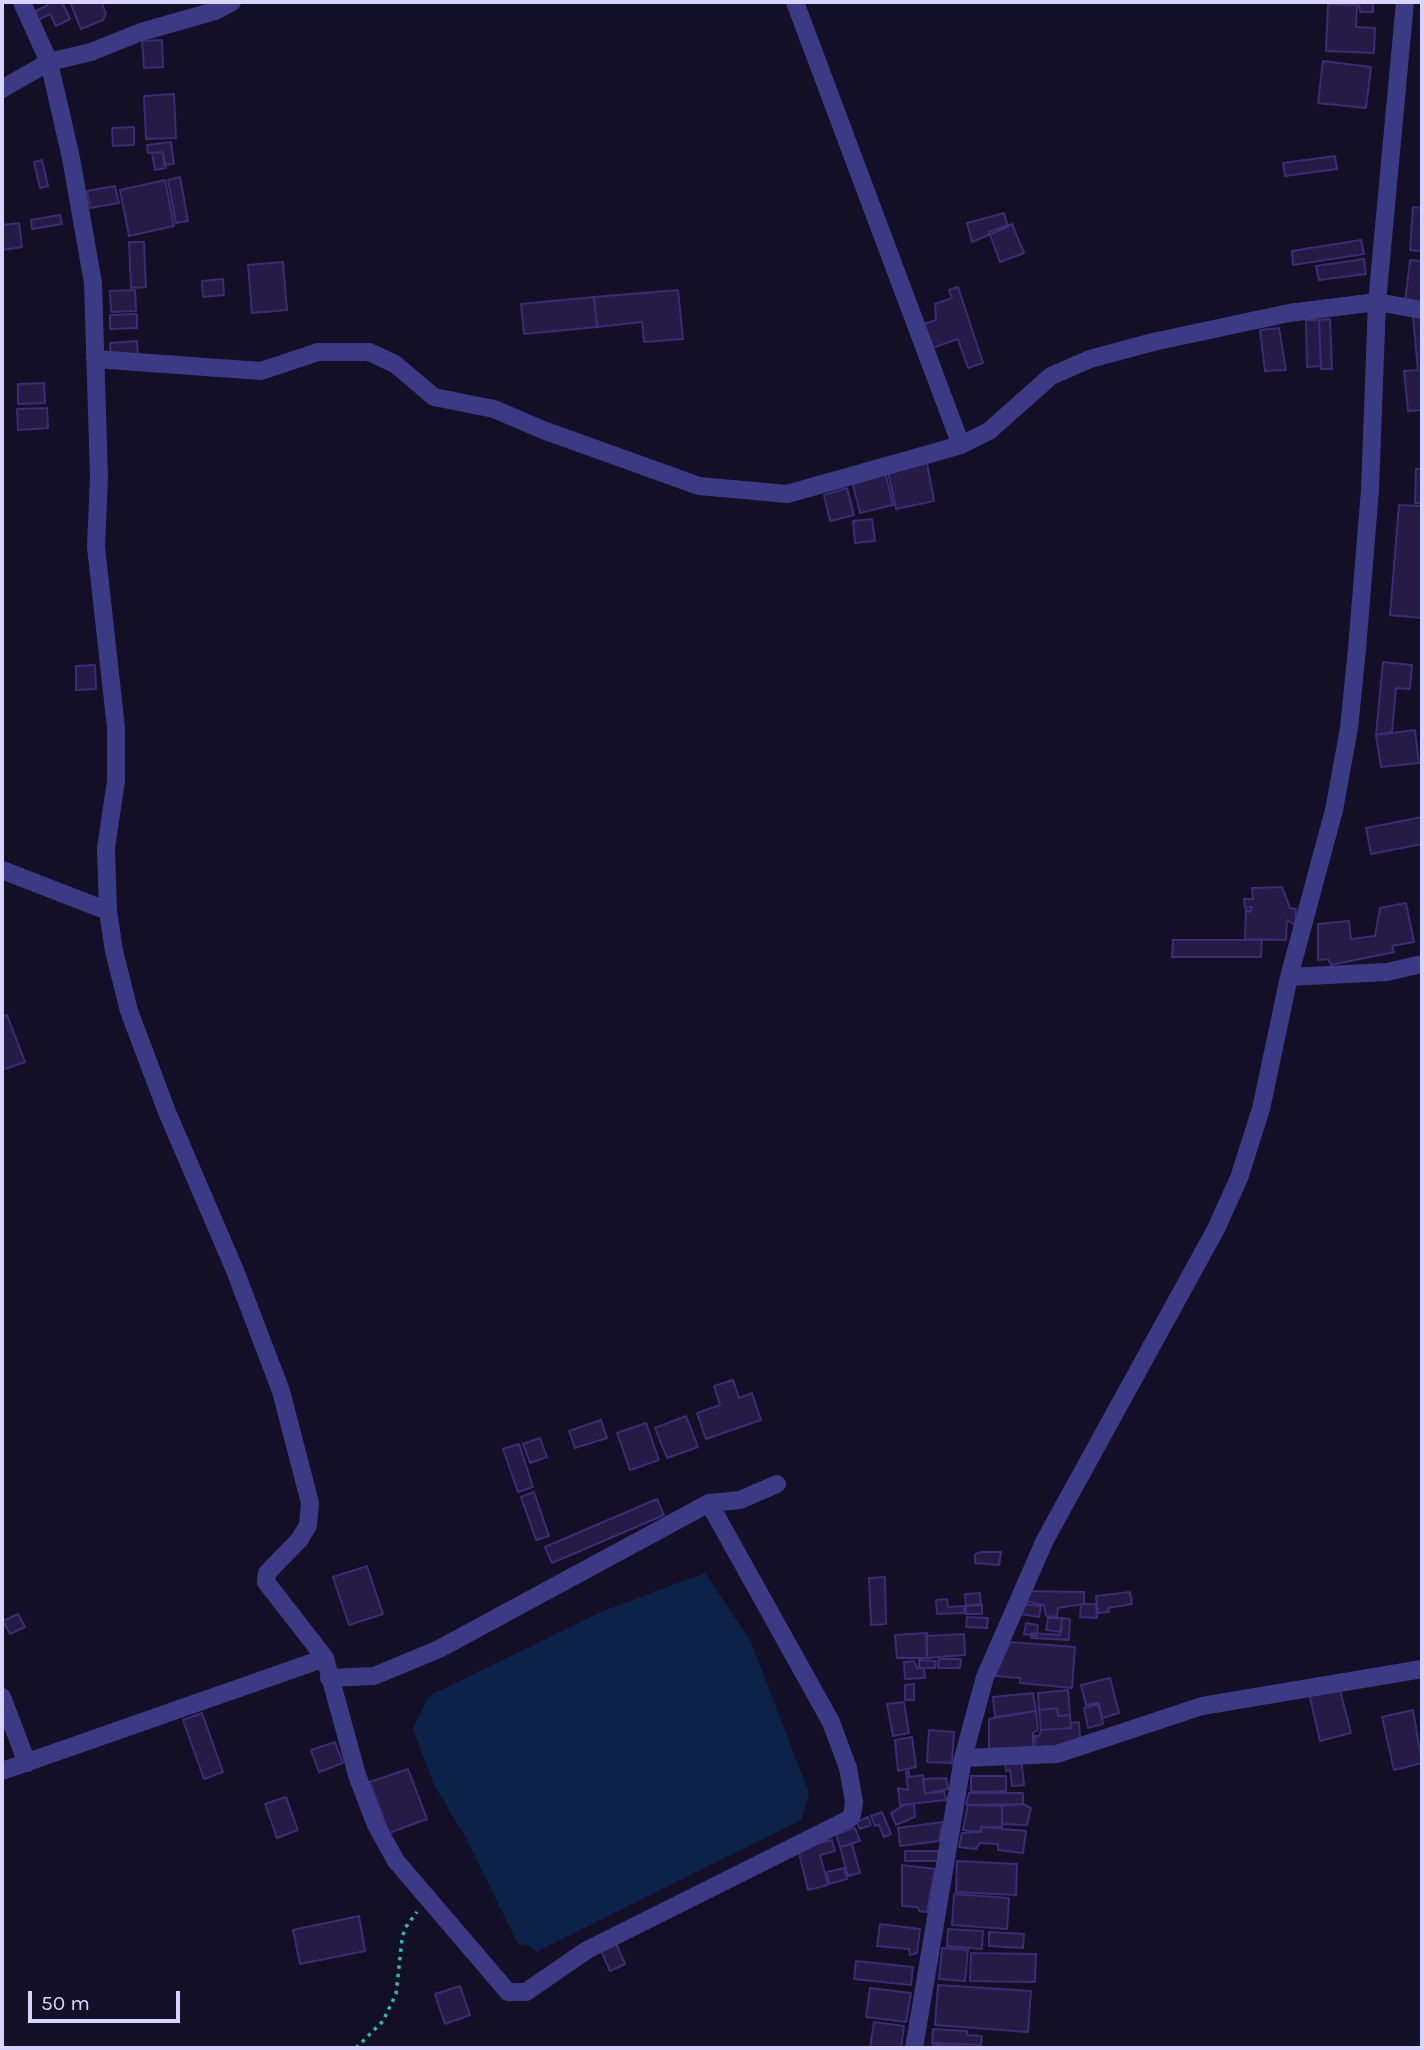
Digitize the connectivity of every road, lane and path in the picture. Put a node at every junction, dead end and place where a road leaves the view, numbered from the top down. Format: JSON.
{"nodes":[{"id":1,"x":22,"y":2,"type":"edge"},
{"id":2,"x":232,"y":2,"type":"edge"},
{"id":3,"x":795,"y":2,"type":"edge"},
{"id":4,"x":1405,"y":2,"type":"edge"},
{"id":5,"x":48,"y":62,"type":"junction"},
{"id":6,"x":2,"y":89,"type":"edge"},
{"id":7,"x":1377,"y":302,"type":"junction"},
{"id":8,"x":1422,"y":310,"type":"edge"},
{"id":9,"x":95,"y":359,"type":"junction"},
{"id":10,"x":961,"y":445,"type":"junction"},
{"id":11,"x":2,"y":870,"type":"edge"},
{"id":12,"x":108,"y":911,"type":"junction"},
{"id":13,"x":1422,"y":964,"type":"edge"},
{"id":14,"x":1289,"y":977,"type":"junction"},
{"id":15,"x":777,"y":1484,"type":"dead end"},
{"id":16,"x":709,"y":1503,"type":"junction"},
{"id":17,"x":325,"y":1658,"type":"junction"},
{"id":18,"x":1422,"y":1670,"type":"edge"},
{"id":19,"x":329,"y":1678,"type":"junction"},
{"id":20,"x":2,"y":1697,"type":"edge"},
{"id":21,"x":964,"y":1758,"type":"junction"},
{"id":22,"x":27,"y":1763,"type":"junction"},
{"id":23,"x":2,"y":1771,"type":"edge"},
{"id":24,"x":428,"y":1896,"type":"junction"},
{"id":25,"x":356,"y":2048,"type":"edge"},
{"id":26,"x":914,"y":2048,"type":"edge"}],
"edges":[{"from":1,"to":5,"type":"street"},
{"from":2,"to":5,"type":"street"},
{"from":3,"to":10,"type":"street"},
{"from":4,"to":7,"type":"street"},
{"from":5,"to":6,"type":"street"},
{"from":5,"to":9,"type":"street"},
{"from":7,"to":8,"type":"street"},
{"from":7,"to":10,"type":"street"},
{"from":7,"to":14,"type":"street"},
{"from":9,"to":10,"type":"street"},
{"from":9,"to":12,"type":"street"},
{"from":11,"to":12,"type":"street"},
{"from":12,"to":17,"type":"street"},
{"from":13,"to":14,"type":"street"},
{"from":14,"to":21,"type":"street"},
{"from":15,"to":16,"type":"street"},
{"from":16,"to":19,"type":"street"},
{"from":16,"to":24,"type":"street"},
{"from":17,"to":19,"type":"street"},
{"from":17,"to":22,"type":"street"},
{"from":18,"to":21,"type":"street"},
{"from":19,"to":24,"type":"street"},
{"from":20,"to":22,"type":"street"},
{"from":21,"to":26,"type":"street"},
{"from":22,"to":23,"type":"street"},
{"from":24,"to":25,"type":"path"}]}
